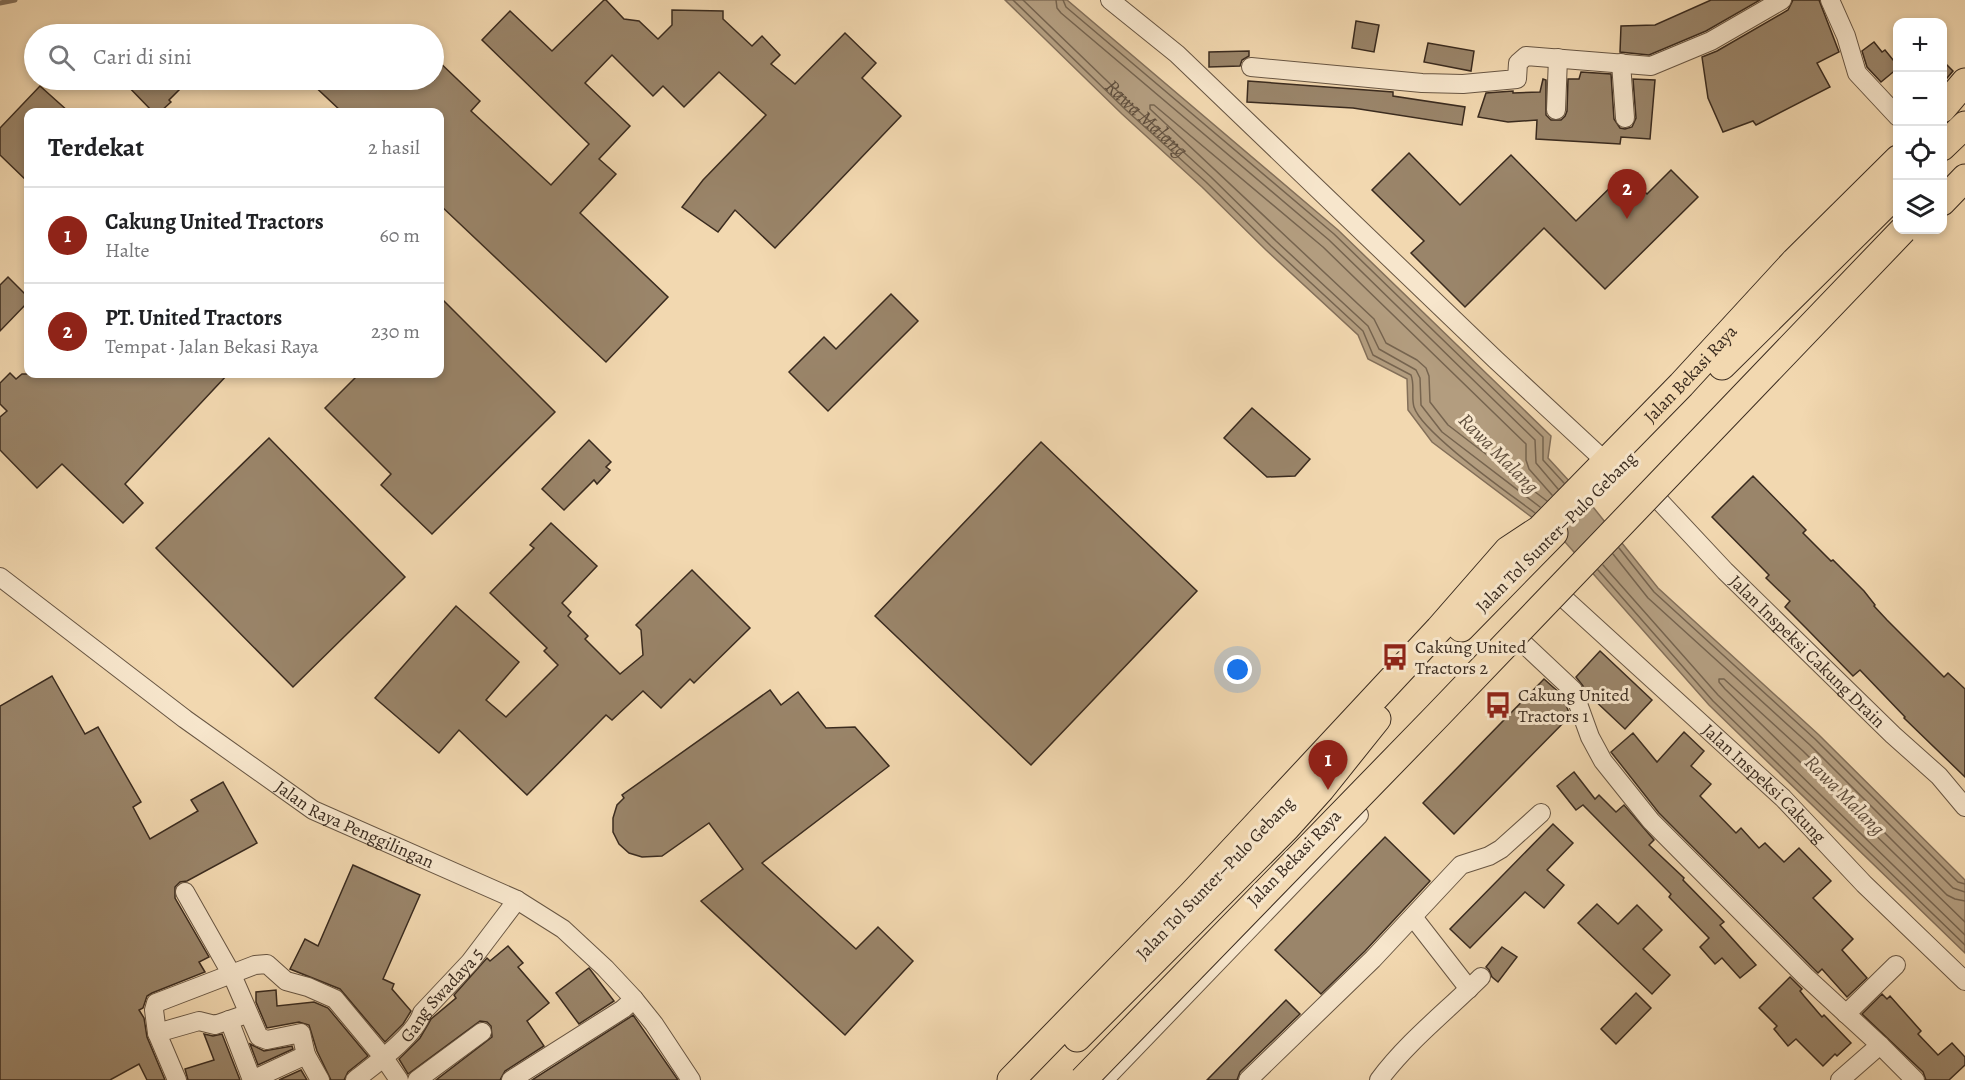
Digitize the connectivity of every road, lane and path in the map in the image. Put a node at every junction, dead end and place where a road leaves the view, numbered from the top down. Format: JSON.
{"nodes":[{"id":1,"x":1110,"y":0,"type":"edge"},
{"id":2,"x":1782,"y":0,"type":"edge"},
{"id":3,"x":1830,"y":0,"type":"edge"},
{"id":4,"x":1558,"y":58,"type":"junction"},
{"id":5,"x":1621,"y":63,"type":"junction"},
{"id":6,"x":1251,"y":67,"type":"dead end"},
{"id":7,"x":1965,"y":82,"type":"edge"},
{"id":8,"x":1947,"y":104,"type":"edge"},
{"id":9,"x":1556,"y":110,"type":"dead end"},
{"id":10,"x":1893,"y":112,"type":"edge"},
{"id":11,"x":1625,"y":118,"type":"dead end"},
{"id":12,"x":1965,"y":125,"type":"edge"},
{"id":13,"x":1947,"y":142,"type":"edge"},
{"id":14,"x":1893,"y":164,"type":"edge"},
{"id":15,"x":1965,"y":167,"type":"edge"},
{"id":16,"x":1965,"y":178,"type":"edge"},
{"id":17,"x":1947,"y":184,"type":"edge"},
{"id":18,"x":1893,"y":197,"type":"edge"},
{"id":19,"x":1947,"y":197,"type":"edge"},
{"id":20,"x":1899,"y":234,"type":"edge"},
{"id":21,"x":1912,"y":234,"type":"edge"},
{"id":22,"x":1598,"y":469,"type":"junction"},
{"id":23,"x":1645,"y":500,"type":"junction"},
{"id":24,"x":0,"y":577,"type":"edge"},
{"id":25,"x":1570,"y":586,"type":"junction"},
{"id":26,"x":1522,"y":643,"type":"junction"},
{"id":27,"x":1400,"y":689,"type":"junction"},
{"id":28,"x":1965,"y":807,"type":"edge"},
{"id":29,"x":1541,"y":813,"type":"dead end"},
{"id":30,"x":185,"y":892,"type":"dead end"},
{"id":31,"x":517,"y":900,"type":"junction"},
{"id":32,"x":1413,"y":917,"type":"junction"},
{"id":33,"x":1896,"y":965,"type":"dead end"},
{"id":34,"x":232,"y":975,"type":"junction"},
{"id":35,"x":1965,"y":981,"type":"edge"},
{"id":36,"x":634,"y":999,"type":"junction"},
{"id":37,"x":249,"y":1013,"type":"junction"},
{"id":38,"x":1846,"y":1014,"type":"junction"},
{"id":39,"x":229,"y":1020,"type":"junction"},
{"id":40,"x":482,"y":1032,"type":"dead end"},
{"id":41,"x":157,"y":1033,"type":"junction"},
{"id":42,"x":1880,"y":1045,"type":"junction"},
{"id":43,"x":306,"y":1055,"type":"junction"},
{"id":44,"x":384,"y":1058,"type":"junction"},
{"id":45,"x":177,"y":1080,"type":"edge"},
{"id":46,"x":320,"y":1080,"type":"edge"},
{"id":47,"x":355,"y":1080,"type":"edge"},
{"id":48,"x":399,"y":1080,"type":"edge"},
{"id":49,"x":417,"y":1080,"type":"edge"},
{"id":50,"x":511,"y":1080,"type":"edge"},
{"id":51,"x":691,"y":1080,"type":"edge"},
{"id":52,"x":1011,"y":1080,"type":"edge"},
{"id":53,"x":1017,"y":1080,"type":"edge"},
{"id":54,"x":1035,"y":1080,"type":"edge"},
{"id":55,"x":1076,"y":1080,"type":"edge"},
{"id":56,"x":1083,"y":1080,"type":"edge"},
{"id":57,"x":1104,"y":1080,"type":"edge"},
{"id":58,"x":1248,"y":1080,"type":"edge"},
{"id":59,"x":1379,"y":1080,"type":"edge"},
{"id":60,"x":1840,"y":1080,"type":"edge"},
{"id":61,"x":1915,"y":1080,"type":"edge"}],
"edges":[{"from":1,"to":22,"type":"street"},
{"from":2,"to":5,"type":"street"},
{"from":3,"to":10,"type":"street"},
{"from":4,"to":5,"type":"street"},
{"from":4,"to":6,"type":"street"},
{"from":4,"to":9,"type":"street"},
{"from":5,"to":11,"type":"street"},
{"from":7,"to":8,"type":"highway"},
{"from":12,"to":13,"type":"highway"},
{"from":14,"to":22,"type":"highway","name":"Jalan Bekasi Raya"},
{"from":15,"to":17,"type":"highway"},
{"from":16,"to":19,"type":"highway"},
{"from":18,"to":27,"type":"highway","name":"Jalan Tol Sunter–Pulo Gebang"},
{"from":20,"to":56,"type":"highway","bridge":true},
{"from":21,"to":23,"type":"highway","name":"Jalan Bekasi Raya"},
{"from":22,"to":52,"type":"highway","name":"Jalan Bekasi Raya"},
{"from":23,"to":25,"type":"highway","name":"Jalan Bekasi Raya","bridge":true},
{"from":23,"to":28,"type":"street","name":"Jalan Inspeksi Cakung Drain"},
{"from":24,"to":31,"type":"street","name":"Jalan Raya Penggilingan"},
{"from":25,"to":26,"type":"street","name":"Jalan Bekasi Raya"},
{"from":25,"to":35,"type":"street","name":"Jalan Inspeksi Cakung"},
{"from":25,"to":55,"type":"highway","name":"Jalan Bekasi Raya"},
{"from":26,"to":38,"type":"street"},
{"from":26,"to":57,"type":"street","name":"Jalan Bekasi Raya"},
{"from":27,"to":53,"type":"highway","name":"Jalan Tol Sunter–Pulo Gebang"},
{"from":27,"to":54,"type":"highway"},
{"from":29,"to":32,"type":"street"},
{"from":30,"to":34,"type":"street"},
{"from":31,"to":36,"type":"street","name":"Jalan Raya Penggilingan"},
{"from":31,"to":44,"type":"street","name":"Gang Swadaya 5"},
{"from":32,"to":58,"type":"street"},
{"from":32,"to":59,"type":"street"},
{"from":33,"to":38,"type":"street"},
{"from":34,"to":37,"type":"street"},
{"from":34,"to":41,"type":"street"},
{"from":34,"to":44,"type":"street"},
{"from":36,"to":50,"type":"street"},
{"from":36,"to":51,"type":"street","name":"Jalan Raya Penggilingan"},
{"from":37,"to":39,"type":"street"},
{"from":37,"to":43,"type":"street"},
{"from":38,"to":42,"type":"street"},
{"from":39,"to":41,"type":"street"},
{"from":39,"to":43,"type":"street"},
{"from":40,"to":49,"type":"street"},
{"from":41,"to":45,"type":"street"},
{"from":42,"to":60,"type":"street"},
{"from":42,"to":61,"type":"street"},
{"from":43,"to":46,"type":"street"},
{"from":44,"to":47,"type":"street","name":"Gang Swadaya 5"},
{"from":44,"to":48,"type":"street"}]}
